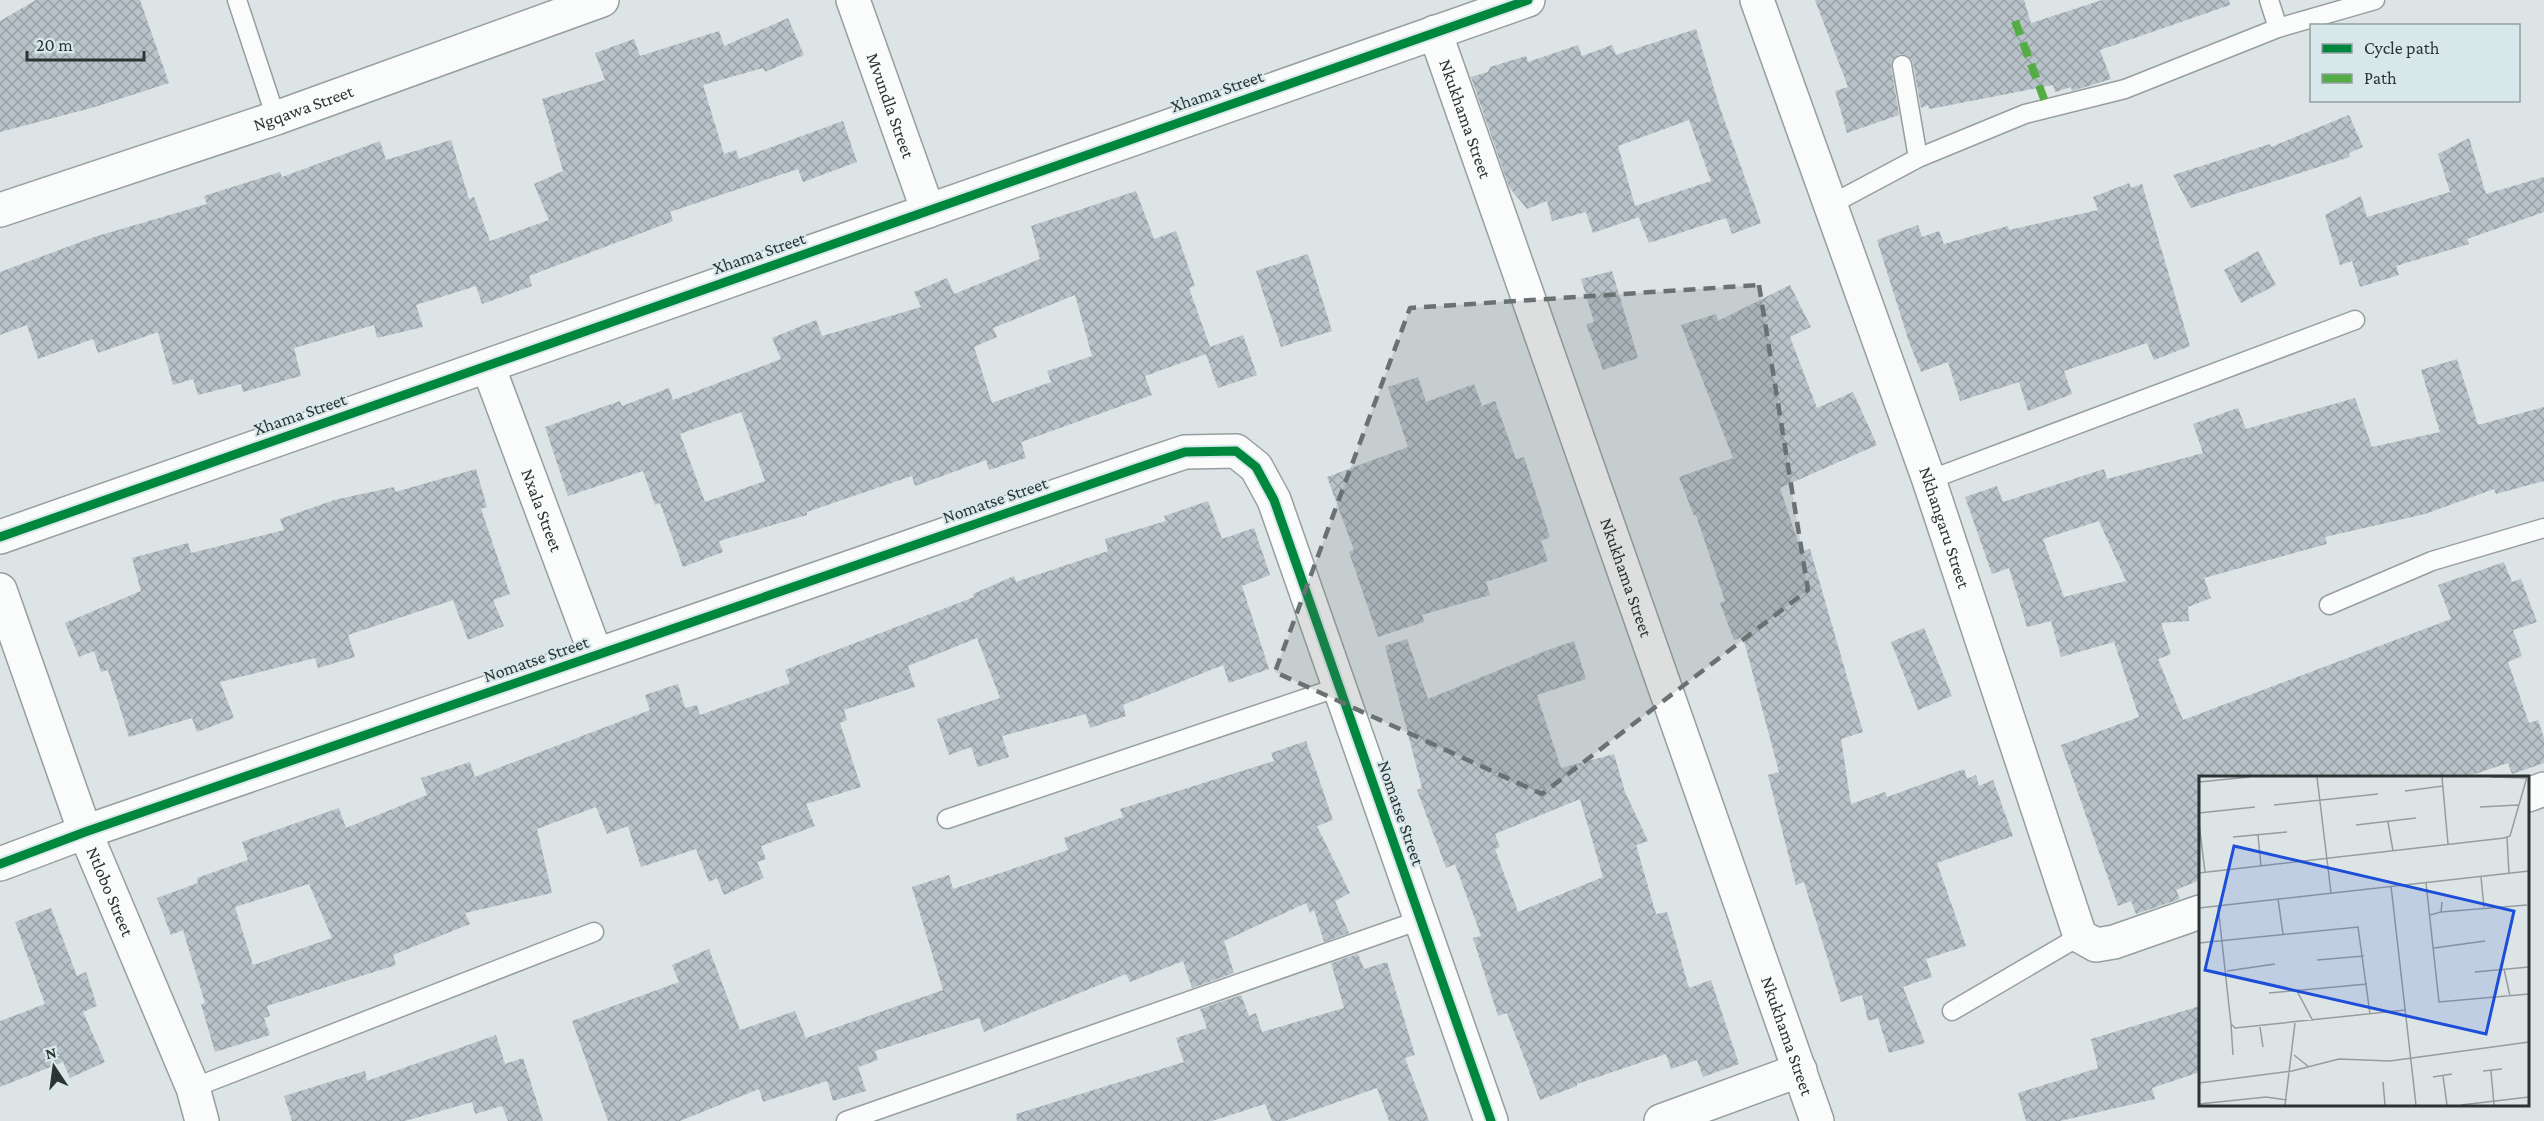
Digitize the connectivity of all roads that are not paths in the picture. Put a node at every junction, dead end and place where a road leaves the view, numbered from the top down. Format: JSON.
{"nodes":[{"id":1,"x":237,"y":0,"type":"edge"},
{"id":2,"x":602,"y":0,"type":"edge"},
{"id":3,"x":853,"y":0,"type":"edge"},
{"id":4,"x":1528,"y":0,"type":"edge"},
{"id":5,"x":1757,"y":0,"type":"edge"},
{"id":6,"x":2269,"y":0,"type":"edge"},
{"id":7,"x":2374,"y":0,"type":"edge"},
{"id":8,"x":2278,"y":28,"type":"junction"},
{"id":9,"x":1435,"y":32,"type":"junction"},
{"id":10,"x":1902,"y":65,"type":"dead end"},
{"id":11,"x":276,"y":118,"type":"junction"},
{"id":12,"x":1918,"y":158,"type":"junction"},
{"id":13,"x":1830,"y":205,"type":"junction"},
{"id":14,"x":0,"y":210,"type":"edge"},
{"id":15,"x":928,"y":211,"type":"junction"},
{"id":16,"x":2355,"y":320,"type":"dead end"},
{"id":17,"x":488,"y":366,"type":"junction"},
{"id":18,"x":1929,"y":480,"type":"junction"},
{"id":19,"x":2544,"y":528,"type":"edge"},
{"id":20,"x":0,"y":537,"type":"edge"},
{"id":21,"x":0,"y":590,"type":"edge"},
{"id":22,"x":2329,"y":605,"type":"dead end"},
{"id":23,"x":596,"y":656,"type":"junction"},
{"id":24,"x":1339,"y":687,"type":"junction"},
{"id":25,"x":2544,"y":789,"type":"edge"},
{"id":26,"x":2529,"y":795,"type":"edge"},
{"id":27,"x":947,"y":819,"type":"dead end"},
{"id":28,"x":85,"y":832,"type":"junction"},
{"id":29,"x":0,"y":864,"type":"edge"},
{"id":30,"x":2199,"y":912,"type":"edge"},
{"id":31,"x":1420,"y":920,"type":"junction"},
{"id":32,"x":594,"y":932,"type":"dead end"},
{"id":33,"x":2080,"y":936,"type":"junction"},
{"id":34,"x":1952,"y":1011,"type":"dead end"},
{"id":35,"x":1800,"y":1070,"type":"junction"},
{"id":36,"x":193,"y":1088,"type":"junction"},
{"id":37,"x":202,"y":1121,"type":"edge"},
{"id":38,"x":846,"y":1121,"type":"edge"},
{"id":39,"x":1491,"y":1121,"type":"edge"},
{"id":40,"x":1661,"y":1121,"type":"edge"},
{"id":41,"x":1817,"y":1121,"type":"edge"}],
"edges":[{"from":1,"to":11,"type":"lane"},
{"from":2,"to":11,"type":"street","name":"Ngqawa Street"},
{"from":3,"to":15,"type":"street","name":"Mvundla Street"},
{"from":4,"to":9,"type":"street","name":"Xhama Street"},
{"from":5,"to":13,"type":"street","name":"Nkhangaru Street"},
{"from":6,"to":8,"type":"lane"},
{"from":7,"to":8,"type":"lane"},
{"from":8,"to":12,"type":"lane"},
{"from":9,"to":15,"type":"street","name":"Xhama Street"},
{"from":9,"to":35,"type":"street","name":"Nkukhama Street"},
{"from":10,"to":12,"type":"lane"},
{"from":11,"to":14,"type":"street","name":"Ngqawa Street"},
{"from":12,"to":13,"type":"lane"},
{"from":13,"to":18,"type":"street","name":"Nkhangaru Street"},
{"from":15,"to":17,"type":"street","name":"Xhama Street"},
{"from":16,"to":18,"type":"lane"},
{"from":17,"to":20,"type":"street","name":"Xhama Street"},
{"from":17,"to":23,"type":"street","name":"Nxala Street"},
{"from":18,"to":33,"type":"street","name":"Nkhangaru Street"},
{"from":19,"to":22,"type":"lane"},
{"from":21,"to":28,"type":"street","name":"Ntlobo Street"},
{"from":23,"to":24,"type":"street","name":"Nomatse Street"},
{"from":23,"to":28,"type":"street","name":"Nomatse Street"},
{"from":24,"to":27,"type":"lane"},
{"from":24,"to":31,"type":"street","name":"Nomatse Street"},
{"from":25,"to":26,"type":"street"},
{"from":28,"to":29,"type":"street","name":"Nomatse Street"},
{"from":28,"to":36,"type":"street","name":"Ntlobo Street"},
{"from":30,"to":33,"type":"street"},
{"from":31,"to":38,"type":"lane"},
{"from":31,"to":39,"type":"street","name":"Nomatse Street"},
{"from":32,"to":36,"type":"lane"},
{"from":33,"to":34,"type":"lane"},
{"from":35,"to":40,"type":"street"},
{"from":35,"to":41,"type":"street","name":"Nkukhama Street"},
{"from":36,"to":37,"type":"street","name":"Ntlobo Street"}]}
